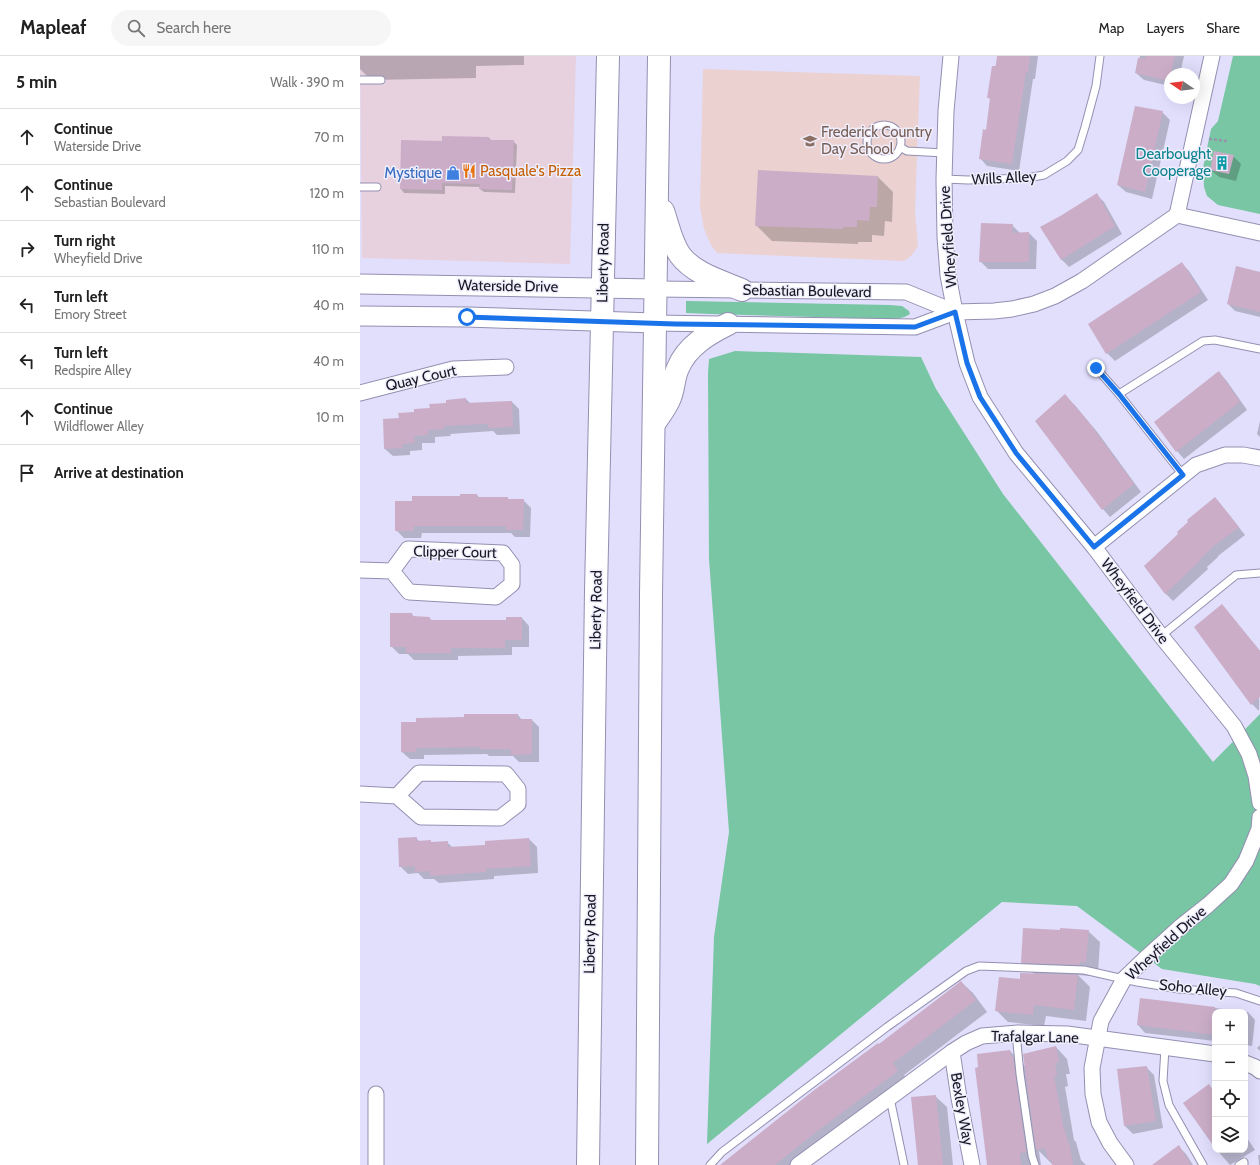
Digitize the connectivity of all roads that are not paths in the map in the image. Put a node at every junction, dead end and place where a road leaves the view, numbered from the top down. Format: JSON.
{"nodes":[{"id":1,"x":608,"y":56,"type":"edge"},
{"id":2,"x":659,"y":56,"type":"edge"},
{"id":3,"x":951,"y":56,"type":"edge"},
{"id":4,"x":1100,"y":56,"type":"edge"},
{"id":5,"x":1212,"y":56,"type":"edge"},
{"id":6,"x":360,"y":80,"type":"edge"},
{"id":7,"x":381,"y":80,"type":"dead end"},
{"id":8,"x":900,"y":147,"type":"junction"},
{"id":9,"x":945,"y":153,"type":"junction"},
{"id":10,"x":944,"y":178,"type":"junction"},
{"id":11,"x":360,"y":187,"type":"edge"},
{"id":12,"x":376,"y":187,"type":"dead end"},
{"id":13,"x":658,"y":192,"type":"junction"},
{"id":14,"x":1177,"y":215,"type":"junction"},
{"id":15,"x":1260,"y":233,"type":"edge"},
{"id":16,"x":360,"y":284,"type":"edge"},
{"id":17,"x":602,"y":288,"type":"junction"},
{"id":18,"x":656,"y":289,"type":"junction"},
{"id":19,"x":742,"y":290,"type":"junction"},
{"id":20,"x":955,"y":312,"type":"junction"},
{"id":21,"x":360,"y":316,"type":"edge"},
{"id":22,"x":602,"y":321,"type":"junction"},
{"id":23,"x":655,"y":323,"type":"junction"},
{"id":24,"x":728,"y":324,"type":"junction"},
{"id":25,"x":1260,"y":349,"type":"edge"},
{"id":26,"x":506,"y":367,"type":"dead end"},
{"id":27,"x":1096,"y":368,"type":"dead end"},
{"id":28,"x":360,"y":393,"type":"edge"},
{"id":29,"x":1119,"y":394,"type":"junction"},
{"id":30,"x":654,"y":424,"type":"junction"},
{"id":31,"x":1260,"y":458,"type":"edge"},
{"id":32,"x":1183,"y":475,"type":"junction"},
{"id":33,"x":1094,"y":547,"type":"junction"},
{"id":34,"x":360,"y":570,"type":"edge"},
{"id":35,"x":392,"y":571,"type":"junction"},
{"id":36,"x":1259,"y":574,"type":"edge"},
{"id":37,"x":1161,"y":636,"type":"junction"},
{"id":38,"x":360,"y":794,"type":"edge"},
{"id":39,"x":397,"y":796,"type":"junction"},
{"id":40,"x":1260,"y":803,"type":"edge"},
{"id":41,"x":1260,"y":817,"type":"edge"},
{"id":42,"x":1124,"y":979,"type":"junction"},
{"id":43,"x":1260,"y":1001,"type":"edge"},
{"id":44,"x":1016,"y":1033,"type":"junction"},
{"id":45,"x":1096,"y":1039,"type":"junction"},
{"id":46,"x":1165,"y":1048,"type":"junction"},
{"id":47,"x":952,"y":1052,"type":"junction"},
{"id":48,"x":1212,"y":1054,"type":"edge"},
{"id":49,"x":1248,"y":1064,"type":"edge"},
{"id":50,"x":1260,"y":1071,"type":"edge"},
{"id":51,"x":376,"y":1094,"type":"dead end"},
{"id":52,"x":890,"y":1098,"type":"junction"},
{"id":53,"x":376,"y":1165,"type":"edge"},
{"id":54,"x":588,"y":1165,"type":"edge"},
{"id":55,"x":647,"y":1165,"type":"edge"},
{"id":56,"x":710,"y":1165,"type":"edge"},
{"id":57,"x":798,"y":1165,"type":"edge"},
{"id":58,"x":904,"y":1165,"type":"edge"},
{"id":59,"x":972,"y":1165,"type":"edge"},
{"id":60,"x":1035,"y":1165,"type":"edge"},
{"id":61,"x":1126,"y":1165,"type":"edge"},
{"id":62,"x":1203,"y":1165,"type":"edge"},
{"id":63,"x":1239,"y":1165,"type":"edge"},
{"id":64,"x":1244,"y":1165,"type":"edge"}],
"edges":[{"from":1,"to":17,"type":"main road","name":"Liberty Road"},
{"from":2,"to":13,"type":"main road"},
{"from":3,"to":9,"type":"street","name":"Wheyfield Drive"},
{"from":4,"to":10,"type":"lane","name":"Wills Alley"},
{"from":5,"to":14,"type":"street"},
{"from":6,"to":7,"type":"lane"},
{"from":8,"to":8,"type":"lane"},
{"from":8,"to":9,"type":"lane"},
{"from":9,"to":10,"type":"street","name":"Wheyfield Drive"},
{"from":10,"to":20,"type":"street","name":"Wheyfield Drive"},
{"from":11,"to":12,"type":"lane"},
{"from":13,"to":18,"type":"main road"},
{"from":13,"to":19,"type":"main road"},
{"from":14,"to":15,"type":"street"},
{"from":14,"to":20,"type":"street","name":"Sebastian Boulevard"},
{"from":16,"to":17,"type":"street","name":"Waterside Drive"},
{"from":17,"to":18,"type":"street","name":"Waterside Drive"},
{"from":17,"to":22,"type":"main road","name":"Liberty Road"},
{"from":18,"to":19,"type":"street","name":"Sebastian Boulevard"},
{"from":18,"to":23,"type":"main road"},
{"from":19,"to":20,"type":"street","name":"Sebastian Boulevard"},
{"from":20,"to":24,"type":"street","name":"Sebastian Boulevard"},
{"from":20,"to":33,"type":"street","name":"Wheyfield Drive"},
{"from":21,"to":22,"type":"street"},
{"from":22,"to":23,"type":"street"},
{"from":22,"to":54,"type":"main road","name":"Liberty Road"},
{"from":23,"to":24,"type":"street","name":"Sebastian Boulevard"},
{"from":23,"to":30,"type":"main road"},
{"from":24,"to":30,"type":"main road"},
{"from":25,"to":29,"type":"lane"},
{"from":26,"to":28,"type":"street","name":"Quay Court"},
{"from":27,"to":29,"type":"lane"},
{"from":29,"to":32,"type":"lane"},
{"from":30,"to":55,"type":"main road"},
{"from":31,"to":32,"type":"street"},
{"from":32,"to":33,"type":"street"},
{"from":33,"to":37,"type":"street","name":"Wheyfield Drive"},
{"from":34,"to":35,"type":"street"},
{"from":35,"to":35,"type":"street","name":"Clipper Court"},
{"from":36,"to":37,"type":"lane"},
{"from":37,"to":40,"type":"street","name":"Wheyfield Drive"},
{"from":38,"to":39,"type":"street"},
{"from":39,"to":39,"type":"street"},
{"from":41,"to":42,"type":"street","name":"Wheyfield Drive"},
{"from":42,"to":43,"type":"lane","name":"Soho Alley"},
{"from":42,"to":45,"type":"street","name":"Wheyfield Drive"},
{"from":42,"to":56,"type":"lane","name":"Soho Alley"},
{"from":44,"to":45,"type":"street","name":"Trafalgar Lane"},
{"from":44,"to":47,"type":"street","name":"Trafalgar Lane"},
{"from":44,"to":60,"type":"lane"},
{"from":45,"to":46,"type":"street","name":"Trafalgar Lane"},
{"from":45,"to":61,"type":"street","name":"Wheyfield Drive"},
{"from":46,"to":48,"type":"street","name":"Trafalgar Lane"},
{"from":46,"to":62,"type":"lane"},
{"from":47,"to":52,"type":"street","name":"Trafalgar Lane"},
{"from":47,"to":59,"type":"street","name":"Bexley Way"},
{"from":49,"to":50,"type":"street"},
{"from":51,"to":53,"type":"street"},
{"from":52,"to":57,"type":"street","name":"Trafalgar Lane"},
{"from":52,"to":58,"type":"lane"},
{"from":63,"to":64,"type":"lane"}]}
